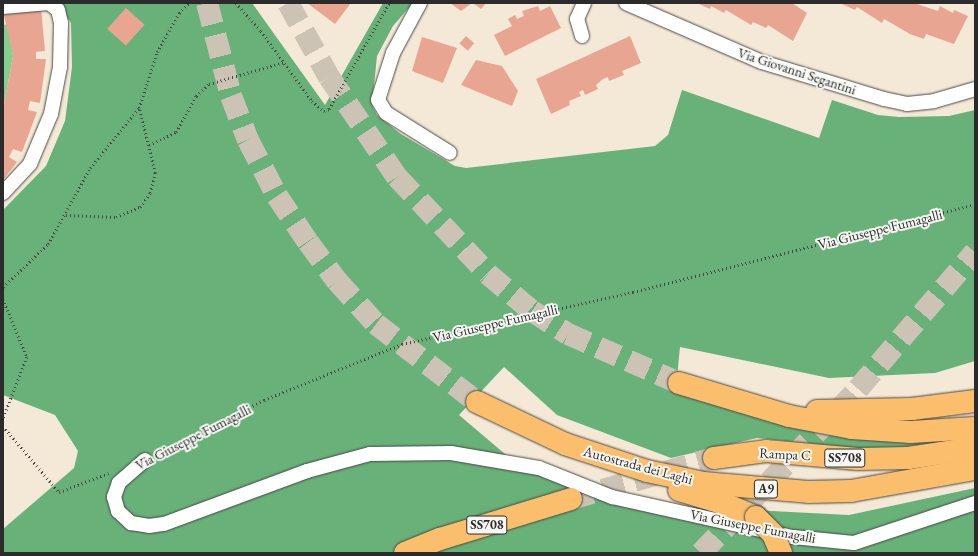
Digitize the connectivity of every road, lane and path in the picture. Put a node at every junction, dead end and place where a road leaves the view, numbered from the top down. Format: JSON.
{"nodes":[{"id":1,"x":189,"y":3,"type":"edge"},
{"id":2,"x":236,"y":3,"type":"edge"},
{"id":3,"x":389,"y":3,"type":"edge"},
{"id":4,"x":420,"y":3,"type":"edge"},
{"id":5,"x":584,"y":3,"type":"edge"},
{"id":6,"x":626,"y":3,"type":"edge"},
{"id":7,"x":3,"y":7,"type":"edge"},
{"id":8,"x":582,"y":36,"type":"dead end"},
{"id":9,"x":284,"y":62,"type":"junction"},
{"id":10,"x":975,"y":89,"type":"edge"},
{"id":11,"x":139,"y":108,"type":"junction"},
{"id":12,"x":149,"y":145,"type":"junction"},
{"id":13,"x":450,"y":154,"type":"dead end"},
{"id":14,"x":3,"y":193,"type":"edge"},
{"id":15,"x":975,"y":204,"type":"edge"},
{"id":16,"x":65,"y":215,"type":"junction"},
{"id":17,"x":3,"y":287,"type":"edge"},
{"id":18,"x":3,"y":299,"type":"edge"},
{"id":19,"x":679,"y":383,"type":"tunnel mouth"},
{"id":20,"x":975,"y":401,"type":"edge"},
{"id":21,"x":477,"y":402,"type":"tunnel mouth"},
{"id":22,"x":760,"y":407,"type":"junction"},
{"id":23,"x":3,"y":419,"type":"edge"},
{"id":24,"x":3,"y":426,"type":"edge"},
{"id":25,"x":975,"y":428,"type":"edge"},
{"id":26,"x":565,"y":444,"type":"junction"},
{"id":27,"x":975,"y":448,"type":"edge"},
{"id":28,"x":714,"y":458,"type":"tunnel mouth"},
{"id":29,"x":145,"y":460,"type":"joint"},
{"id":30,"x":116,"y":470,"type":"dead end"},
{"id":31,"x":973,"y":470,"type":"edge"},
{"id":32,"x":571,"y":500,"type":"tunnel mouth"},
{"id":33,"x":975,"y":503,"type":"edge"},
{"id":34,"x":405,"y":553,"type":"edge"},
{"id":35,"x":781,"y":553,"type":"edge"}],
"edges":[{"from":1,"to":11,"type":"path"},
{"from":2,"to":9,"type":"path"},
{"from":3,"to":9,"type":"path"},
{"from":4,"to":13,"type":"street"},
{"from":5,"to":8,"type":"street"},
{"from":6,"to":10,"type":"street","name":"Via Giovanni Segantini"},
{"from":7,"to":14,"type":"street"},
{"from":9,"to":12,"type":"path"},
{"from":11,"to":12,"type":"path"},
{"from":11,"to":16,"type":"path"},
{"from":12,"to":16,"type":"path"},
{"from":15,"to":29,"type":"path","name":"Via Giuseppe Fumagalli"},
{"from":16,"to":17,"type":"path"},
{"from":18,"to":23,"type":"path"},
{"from":19,"to":22,"type":"main road"},
{"from":20,"to":22,"type":"main road"},
{"from":21,"to":26,"type":"main road","name":"Autostrada dei Laghi","number":"A9"},
{"from":22,"to":25,"type":"main road"},
{"from":24,"to":30,"type":"path"},
{"from":26,"to":31,"type":"main road","name":"Autostrada dei Laghi","number":"A9"},
{"from":26,"to":35,"type":"main road","bridge":true},
{"from":27,"to":28,"type":"main road","name":"Rampa C","number":"SS708"},
{"from":29,"to":33,"type":"street","name":"Via Giuseppe Fumagalli"},
{"from":32,"to":34,"type":"main road","number":"SS708"}]}
